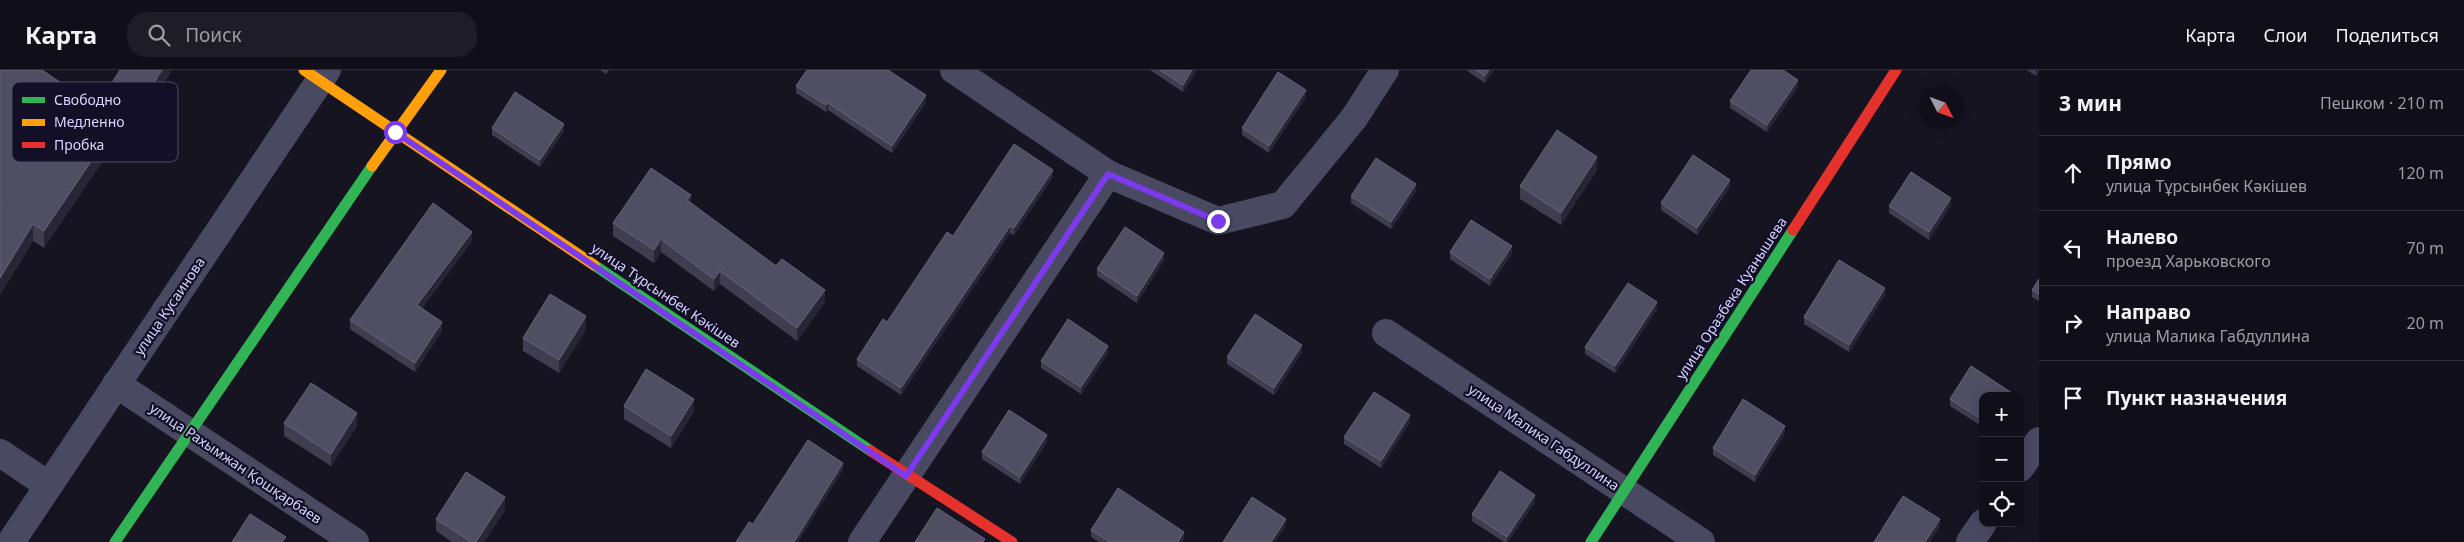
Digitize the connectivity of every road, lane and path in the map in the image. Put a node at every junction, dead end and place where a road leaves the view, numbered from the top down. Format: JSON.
{"nodes":[{"id":1,"x":441,"y":70,"type":"edge"},
{"id":2,"x":1385,"y":70,"type":"edge"},
{"id":3,"x":1896,"y":70,"type":"edge"},
{"id":4,"x":960,"y":72,"type":"edge"},
{"id":5,"x":317,"y":74,"type":"edge"},
{"id":6,"x":395,"y":132,"type":"junction"},
{"id":7,"x":1108,"y":174,"type":"junction"},
{"id":8,"x":1386,"y":333,"type":"dead end"},
{"id":9,"x":116,"y":384,"type":"junction"},
{"id":10,"x":192,"y":434,"type":"junction"},
{"id":11,"x":2039,"y":441,"type":"edge"},
{"id":12,"x":0,"y":453,"type":"edge"},
{"id":13,"x":2024,"y":462,"type":"edge"},
{"id":14,"x":906,"y":476,"type":"junction"},
{"id":15,"x":48,"y":485,"type":"junction"},
{"id":16,"x":1625,"y":491,"type":"junction"},
{"id":17,"x":1980,"y":527,"type":"edge"},
{"id":18,"x":11,"y":542,"type":"edge"},
{"id":19,"x":115,"y":542,"type":"edge"},
{"id":20,"x":355,"y":542,"type":"edge"},
{"id":21,"x":862,"y":542,"type":"edge"},
{"id":22,"x":1012,"y":542,"type":"edge"},
{"id":23,"x":1591,"y":542,"type":"edge"},
{"id":24,"x":1701,"y":542,"type":"edge"},
{"id":25,"x":1970,"y":542,"type":"edge"}],
"edges":[{"from":1,"to":6,"type":"street"},
{"from":2,"to":7,"type":"street"},
{"from":3,"to":16,"type":"street","name":"улица Оразбека Куанышева"},
{"from":4,"to":7,"type":"street"},
{"from":5,"to":6,"type":"street","name":"улица Тұрсынбек Кәкішев"},
{"from":5,"to":9,"type":"street","name":"улица Кусаинова"},
{"from":6,"to":10,"type":"street"},
{"from":6,"to":14,"type":"street","name":"улица Тұрсынбек Кәкішев"},
{"from":7,"to":14,"type":"street"},
{"from":8,"to":16,"type":"street","name":"улица Малика Габдуллина"},
{"from":9,"to":10,"type":"street","name":"улица Рахымжан Қошқарбаев"},
{"from":9,"to":15,"type":"street","name":"улица Кусаинова"},
{"from":10,"to":19,"type":"street"},
{"from":10,"to":20,"type":"street","name":"улица Рахымжан Қошқарбаев"},
{"from":11,"to":13,"type":"street"},
{"from":12,"to":15,"type":"street"},
{"from":14,"to":21,"type":"street"},
{"from":14,"to":22,"type":"street","name":"улица Тұрсынбек Кәкішев"},
{"from":15,"to":18,"type":"street","name":"улица Кусаинова"},
{"from":16,"to":23,"type":"street","name":"улица Оразбека Куанышева"},
{"from":16,"to":24,"type":"street","name":"улица Малика Габдуллина"},
{"from":17,"to":25,"type":"street"}]}
